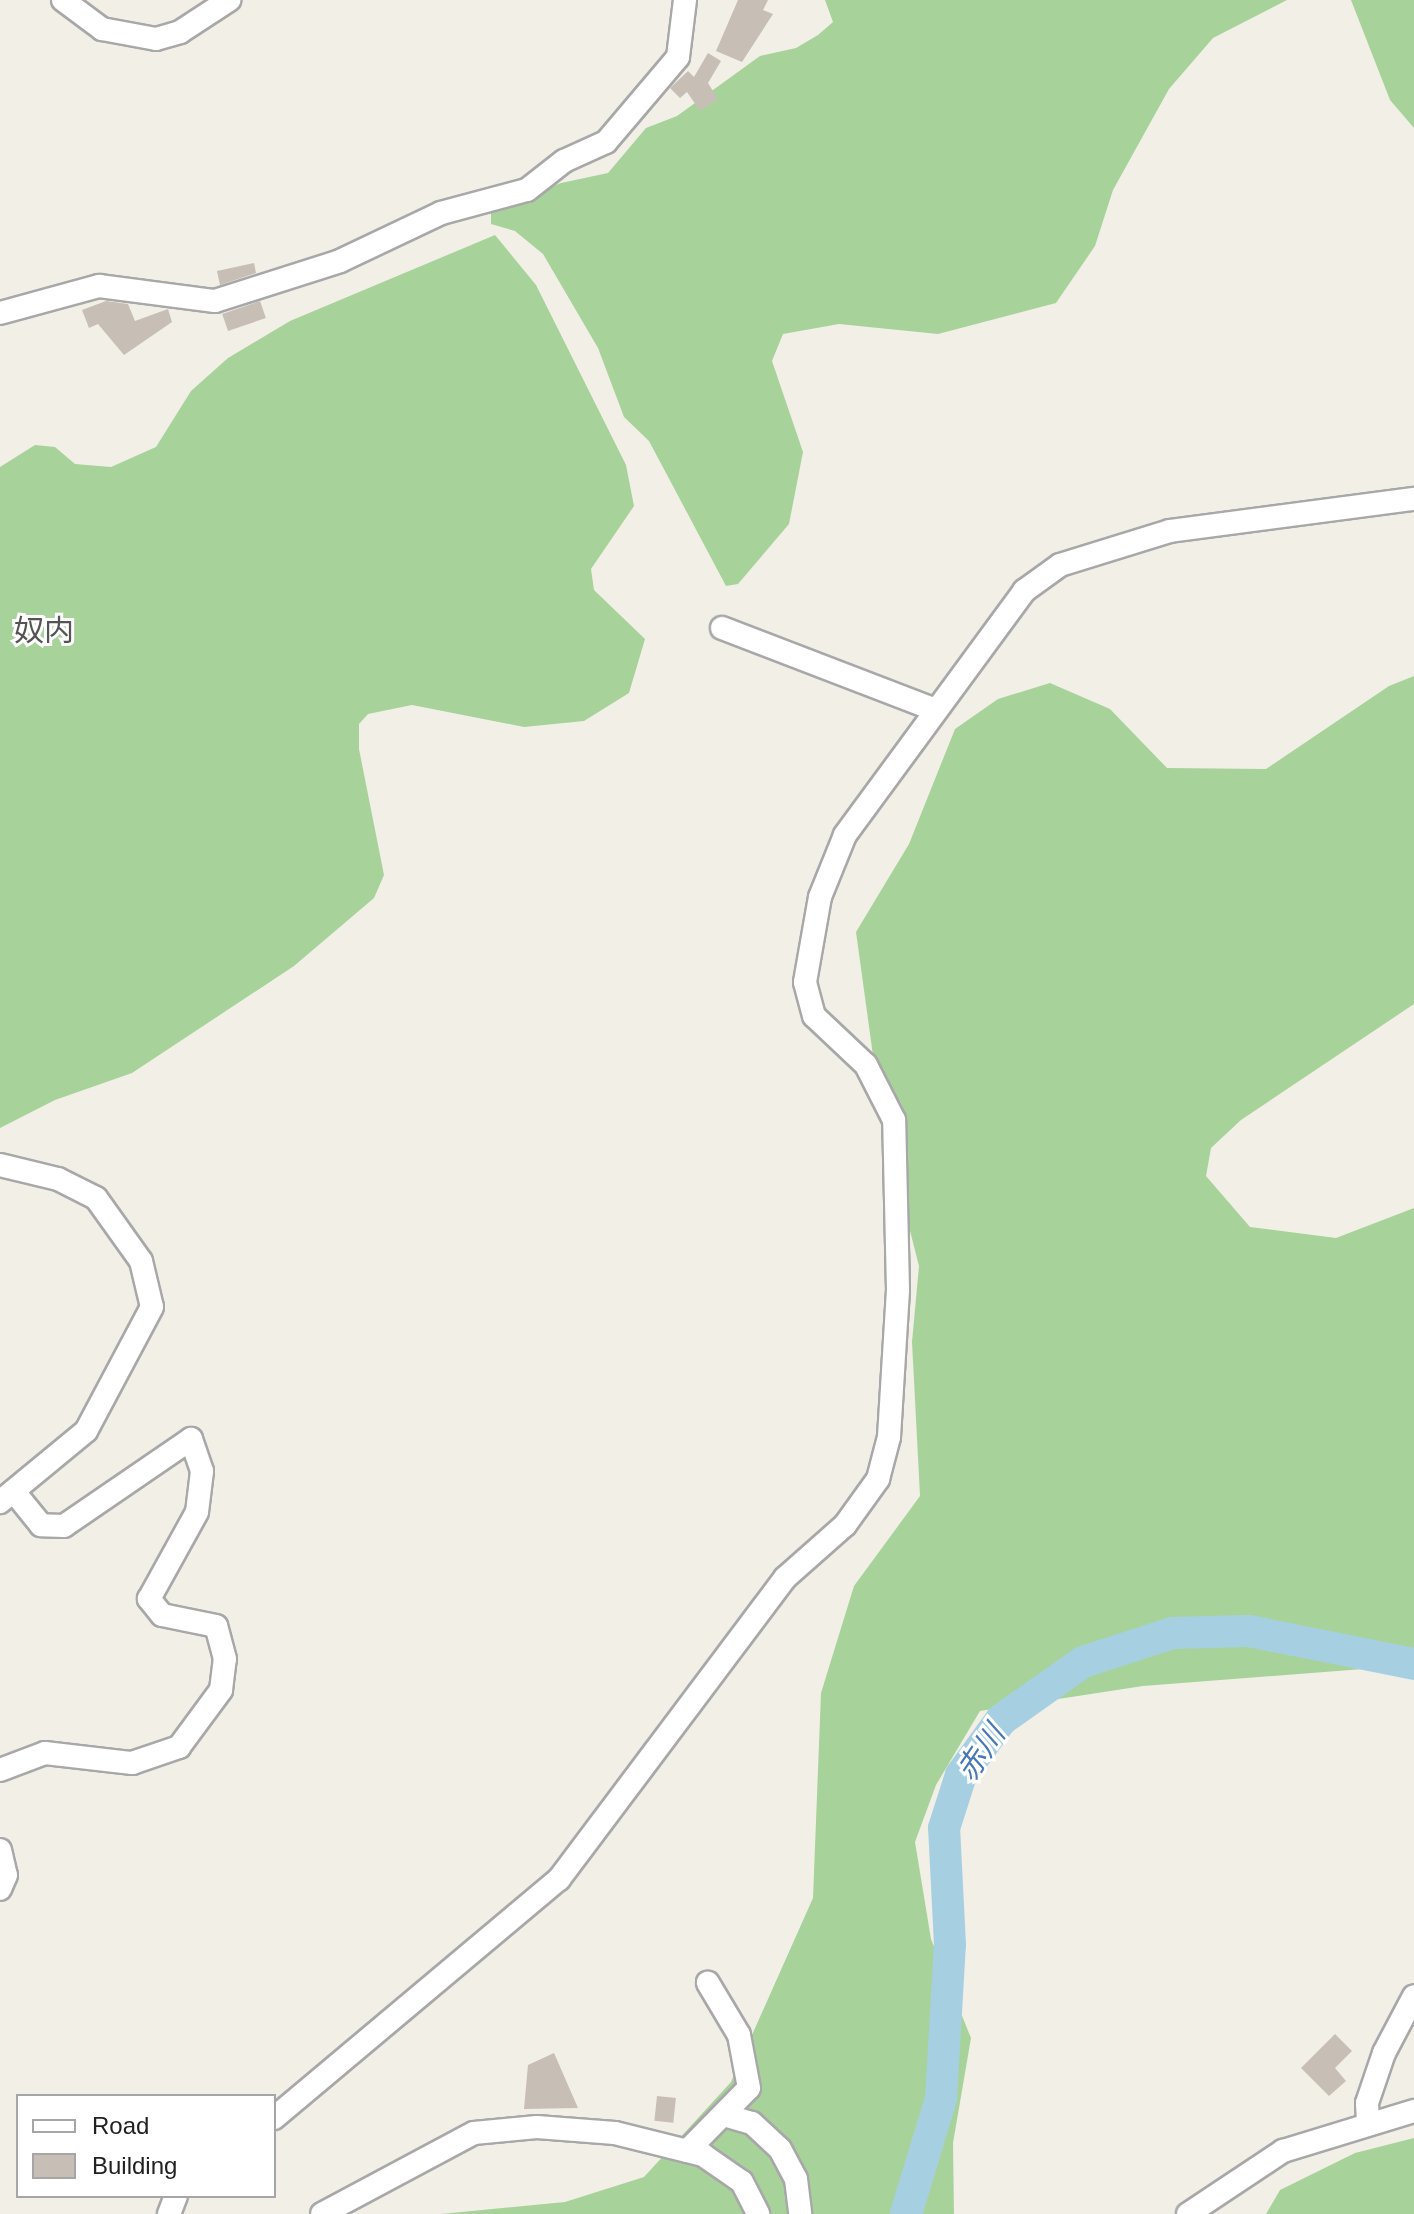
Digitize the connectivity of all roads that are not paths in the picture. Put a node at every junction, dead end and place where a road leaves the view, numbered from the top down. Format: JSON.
{"nodes":[{"id":1,"x":63,"y":0,"type":"edge"},
{"id":2,"x":229,"y":0,"type":"edge"},
{"id":3,"x":685,"y":0,"type":"edge"},
{"id":4,"x":0,"y":313,"type":"edge"},
{"id":5,"x":1414,"y":499,"type":"edge"},
{"id":6,"x":722,"y":628,"type":"dead end"},
{"id":7,"x":936,"y":710,"type":"junction"},
{"id":8,"x":0,"y":1165,"type":"edge"},
{"id":9,"x":7,"y":1497,"type":"edge"},
{"id":10,"x":0,"y":1770,"type":"edge"},
{"id":11,"x":0,"y":1850,"type":"edge"},
{"id":12,"x":0,"y":1889,"type":"edge"},
{"id":13,"x":708,"y":1983,"type":"dead end"},
{"id":14,"x":1414,"y":1996,"type":"edge"},
{"id":15,"x":1414,"y":2111,"type":"edge"},
{"id":16,"x":276,"y":2116,"type":"edge"},
{"id":17,"x":727,"y":2116,"type":"junction"},
{"id":18,"x":1368,"y":2122,"type":"junction"},
{"id":19,"x":687,"y":2151,"type":"junction"},
{"id":20,"x":322,"y":2214,"type":"edge"},
{"id":21,"x":758,"y":2214,"type":"edge"},
{"id":22,"x":800,"y":2214,"type":"edge"},
{"id":23,"x":1188,"y":2214,"type":"edge"}],
"edges":[{"from":1,"to":2,"type":"street"},
{"from":3,"to":4,"type":"street"},
{"from":5,"to":7,"type":"street"},
{"from":6,"to":7,"type":"street"},
{"from":7,"to":16,"type":"street"},
{"from":8,"to":9,"type":"street"},
{"from":9,"to":10,"type":"street"},
{"from":11,"to":12,"type":"street"},
{"from":13,"to":17,"type":"street"},
{"from":14,"to":18,"type":"street"},
{"from":15,"to":18,"type":"street"},
{"from":17,"to":19,"type":"street"},
{"from":17,"to":22,"type":"street"},
{"from":18,"to":23,"type":"street"},
{"from":19,"to":20,"type":"street"},
{"from":19,"to":21,"type":"street"}]}
